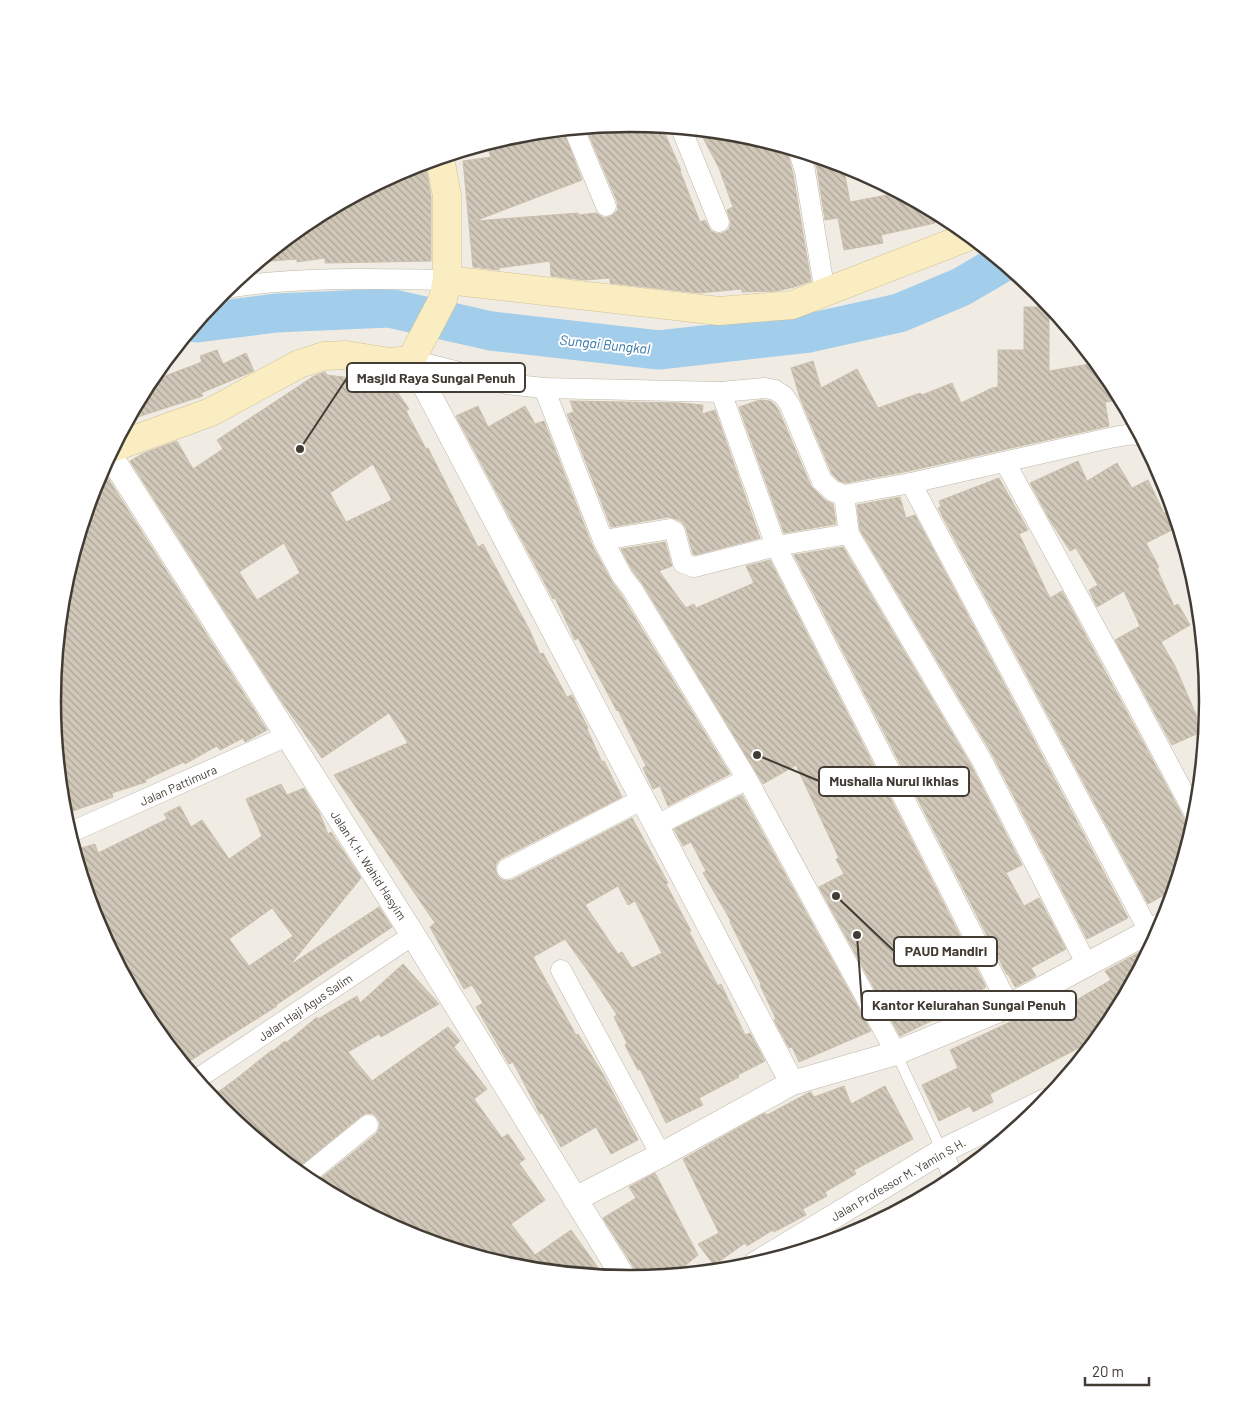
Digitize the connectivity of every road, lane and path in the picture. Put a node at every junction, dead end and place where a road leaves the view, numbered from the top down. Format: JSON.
{"nodes":[{"id":1,"x":576,"y":135,"type":"edge"},
{"id":2,"x":683,"y":135,"type":"edge"},
{"id":3,"x":801,"y":159,"type":"edge"},
{"id":4,"x":441,"y":164,"type":"edge"},
{"id":5,"x":606,"y":206,"type":"dead end"},
{"id":6,"x":719,"y":222,"type":"dead end"},
{"id":7,"x":961,"y":239,"type":"edge"},
{"id":8,"x":242,"y":285,"type":"edge"},
{"id":9,"x":445,"y":289,"type":"junction"},
{"id":10,"x":825,"y":293,"type":"junction"},
{"id":11,"x":411,"y":360,"type":"junction"},
{"id":12,"x":544,"y":388,"type":"junction"},
{"id":13,"x":721,"y":392,"type":"junction"},
{"id":14,"x":1132,"y":434,"type":"edge"},
{"id":15,"x":123,"y":444,"type":"edge"},
{"id":16,"x":114,"y":462,"type":"edge"},
{"id":17,"x":1005,"y":462,"type":"junction"},
{"id":18,"x":911,"y":483,"type":"junction"},
{"id":19,"x":844,"y":495,"type":"junction"},
{"id":20,"x":849,"y":534,"type":"junction"},
{"id":21,"x":603,"y":540,"type":"junction"},
{"id":22,"x":776,"y":546,"type":"junction"},
{"id":23,"x":286,"y":736,"type":"junction"},
{"id":24,"x":747,"y":779,"type":"junction"},
{"id":25,"x":643,"y":799,"type":"junction"},
{"id":26,"x":1189,"y":804,"type":"edge"},
{"id":27,"x":657,"y":825,"type":"junction"},
{"id":28,"x":76,"y":830,"type":"edge"},
{"id":29,"x":507,"y":869,"type":"dead end"},
{"id":30,"x":1153,"y":922,"type":"edge"},
{"id":31,"x":1150,"y":930,"type":"edge"},
{"id":32,"x":413,"y":935,"type":"junction"},
{"id":33,"x":1087,"y":965,"type":"junction"},
{"id":34,"x":561,"y":970,"type":"dead end"},
{"id":35,"x":1009,"y":1006,"type":"junction"},
{"id":36,"x":896,"y":1053,"type":"junction"},
{"id":37,"x":201,"y":1075,"type":"edge"},
{"id":38,"x":792,"y":1083,"type":"junction"},
{"id":39,"x":1020,"y":1115,"type":"edge"},
{"id":40,"x":368,"y":1125,"type":"dead end"},
{"id":41,"x":942,"y":1152,"type":"junction"},
{"id":42,"x":661,"y":1155,"type":"junction"},
{"id":43,"x":951,"y":1171,"type":"edge"},
{"id":44,"x":311,"y":1172,"type":"edge"},
{"id":45,"x":575,"y":1199,"type":"junction"},
{"id":46,"x":780,"y":1249,"type":"edge"},
{"id":47,"x":619,"y":1270,"type":"edge"}],
"edges":[{"from":1,"to":5,"type":"street"},
{"from":2,"to":6,"type":"street"},
{"from":3,"to":10,"type":"street"},
{"from":4,"to":9,"type":"main road"},
{"from":7,"to":10,"type":"main road"},
{"from":8,"to":9,"type":"street"},
{"from":9,"to":10,"type":"main road"},
{"from":9,"to":11,"type":"main road"},
{"from":11,"to":12,"type":"street"},
{"from":11,"to":15,"type":"main road"},
{"from":11,"to":25,"type":"street"},
{"from":12,"to":13,"type":"street"},
{"from":12,"to":21,"type":"street"},
{"from":13,"to":19,"type":"street"},
{"from":13,"to":22,"type":"street"},
{"from":14,"to":17,"type":"street"},
{"from":16,"to":23,"type":"street","name":"Jalan K.H. Wahid Hasyim"},
{"from":17,"to":18,"type":"street"},
{"from":17,"to":26,"type":"street"},
{"from":18,"to":19,"type":"street"},
{"from":18,"to":30,"type":"street"},
{"from":19,"to":20,"type":"street"},
{"from":20,"to":22,"type":"street"},
{"from":20,"to":33,"type":"street"},
{"from":21,"to":22,"type":"street"},
{"from":21,"to":24,"type":"street"},
{"from":22,"to":35,"type":"street"},
{"from":23,"to":28,"type":"street","name":"Jalan Pattimura"},
{"from":23,"to":32,"type":"street","name":"Jalan K.H. Wahid Hasyim"},
{"from":24,"to":27,"type":"street"},
{"from":24,"to":36,"type":"street"},
{"from":25,"to":27,"type":"street"},
{"from":25,"to":29,"type":"street"},
{"from":27,"to":38,"type":"street"},
{"from":31,"to":33,"type":"street"},
{"from":32,"to":37,"type":"street","name":"Jalan Haji Agus Salim"},
{"from":32,"to":45,"type":"street","name":"Jalan K.H. Wahid Hasyim"},
{"from":33,"to":35,"type":"street"},
{"from":34,"to":42,"type":"street"},
{"from":35,"to":36,"type":"street"},
{"from":36,"to":38,"type":"street"},
{"from":36,"to":41,"type":"lane"},
{"from":38,"to":42,"type":"street"},
{"from":39,"to":41,"type":"street","name":"Jalan Professor M. Yamin S.H."},
{"from":40,"to":44,"type":"street"},
{"from":41,"to":43,"type":"street"},
{"from":41,"to":46,"type":"street","name":"Jalan Professor M. Yamin S.H."},
{"from":42,"to":45,"type":"street"},
{"from":45,"to":47,"type":"street","name":"Jalan K.H. Wahid Hasyim"}]}
